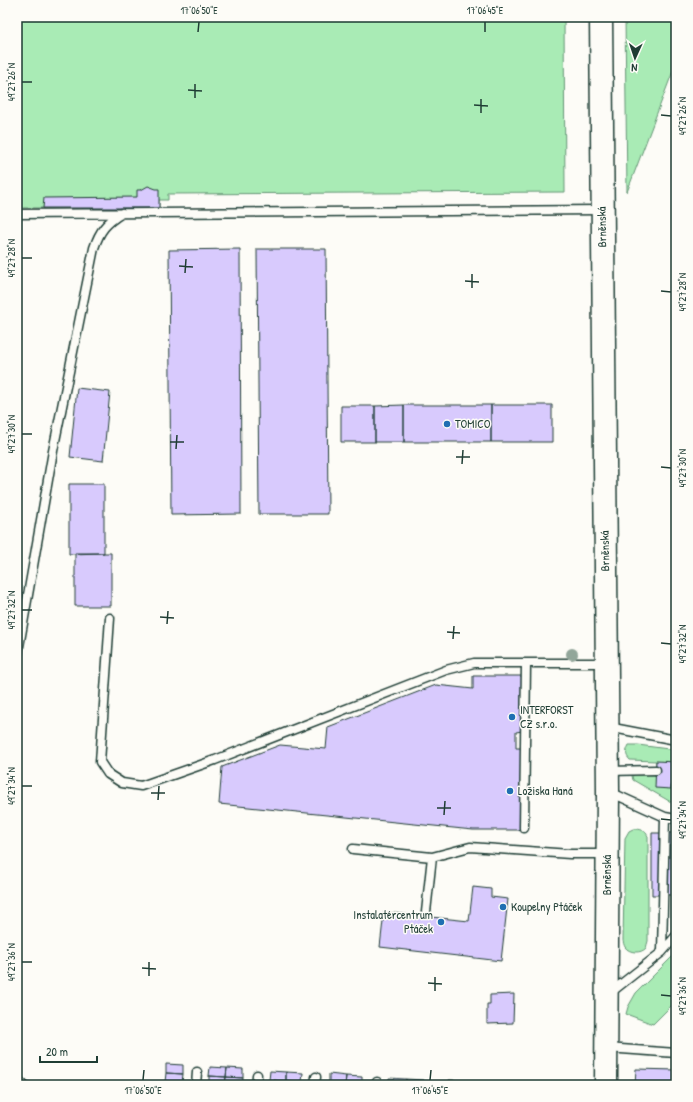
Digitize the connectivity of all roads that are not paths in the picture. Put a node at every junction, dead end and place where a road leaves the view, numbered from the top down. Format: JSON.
{"nodes":[{"id":1,"x":601,"y":17,"type":"edge"},
{"id":2,"x":602,"y":210,"type":"junction"},
{"id":3,"x":123,"y":213,"type":"junction"},
{"id":4,"x":17,"y":214,"type":"edge"},
{"id":5,"x":110,"y":618,"type":"dead end"},
{"id":6,"x":17,"y":658,"type":"edge"},
{"id":7,"x":526,"y":663,"type":"junction"},
{"id":8,"x":607,"y":663,"type":"junction"},
{"id":9,"x":607,"y":726,"type":"junction"},
{"id":10,"x":676,"y":740,"type":"edge"},
{"id":11,"x":656,"y":770,"type":"dead end"},
{"id":12,"x":608,"y":781,"type":"junction"},
{"id":13,"x":665,"y":817,"type":"junction"},
{"id":14,"x":676,"y":819,"type":"edge"},
{"id":15,"x":524,"y":828,"type":"dead end"},
{"id":16,"x":353,"y":849,"type":"dead end"},
{"id":17,"x":608,"y":854,"type":"junction"},
{"id":18,"x":432,"y":857,"type":"junction"},
{"id":19,"x":426,"y":912,"type":"dead end"},
{"id":20,"x":676,"y":936,"type":"edge"},
{"id":21,"x":662,"y":952,"type":"junction"},
{"id":22,"x":606,"y":996,"type":"junction"},
{"id":23,"x":606,"y":1048,"type":"junction"},
{"id":24,"x":676,"y":1053,"type":"edge"},
{"id":25,"x":197,"y":1072,"type":"dead end"},
{"id":26,"x":257,"y":1075,"type":"dead end"},
{"id":27,"x":196,"y":1085,"type":"edge"},
{"id":28,"x":256,"y":1085,"type":"edge"},
{"id":29,"x":606,"y":1085,"type":"edge"}],
"edges":[{"from":1,"to":2,"type":"main road","name":"Brněnská"},
{"from":2,"to":3,"type":"lane"},
{"from":2,"to":8,"type":"main road","name":"Brněnská"},
{"from":3,"to":4,"type":"lane"},
{"from":3,"to":6,"type":"lane"},
{"from":5,"to":7,"type":"lane"},
{"from":7,"to":8,"type":"lane"},
{"from":7,"to":15,"type":"lane"},
{"from":8,"to":9,"type":"main road","name":"Brněnská"},
{"from":9,"to":10,"type":"lane"},
{"from":9,"to":12,"type":"main road","name":"Brněnská"},
{"from":11,"to":12,"type":"lane"},
{"from":12,"to":13,"type":"lane"},
{"from":12,"to":17,"type":"main road","name":"Brněnská"},
{"from":13,"to":14,"type":"lane"},
{"from":13,"to":21,"type":"lane"},
{"from":16,"to":18,"type":"lane"},
{"from":17,"to":18,"type":"lane"},
{"from":17,"to":22,"type":"main road","name":"Brněnská"},
{"from":18,"to":19,"type":"lane"},
{"from":20,"to":21,"type":"lane"},
{"from":21,"to":22,"type":"lane"},
{"from":22,"to":23,"type":"main road","name":"Brněnská"},
{"from":23,"to":24,"type":"lane"},
{"from":23,"to":29,"type":"main road","name":"Brněnská"},
{"from":25,"to":27,"type":"lane"},
{"from":26,"to":28,"type":"lane"}]}
